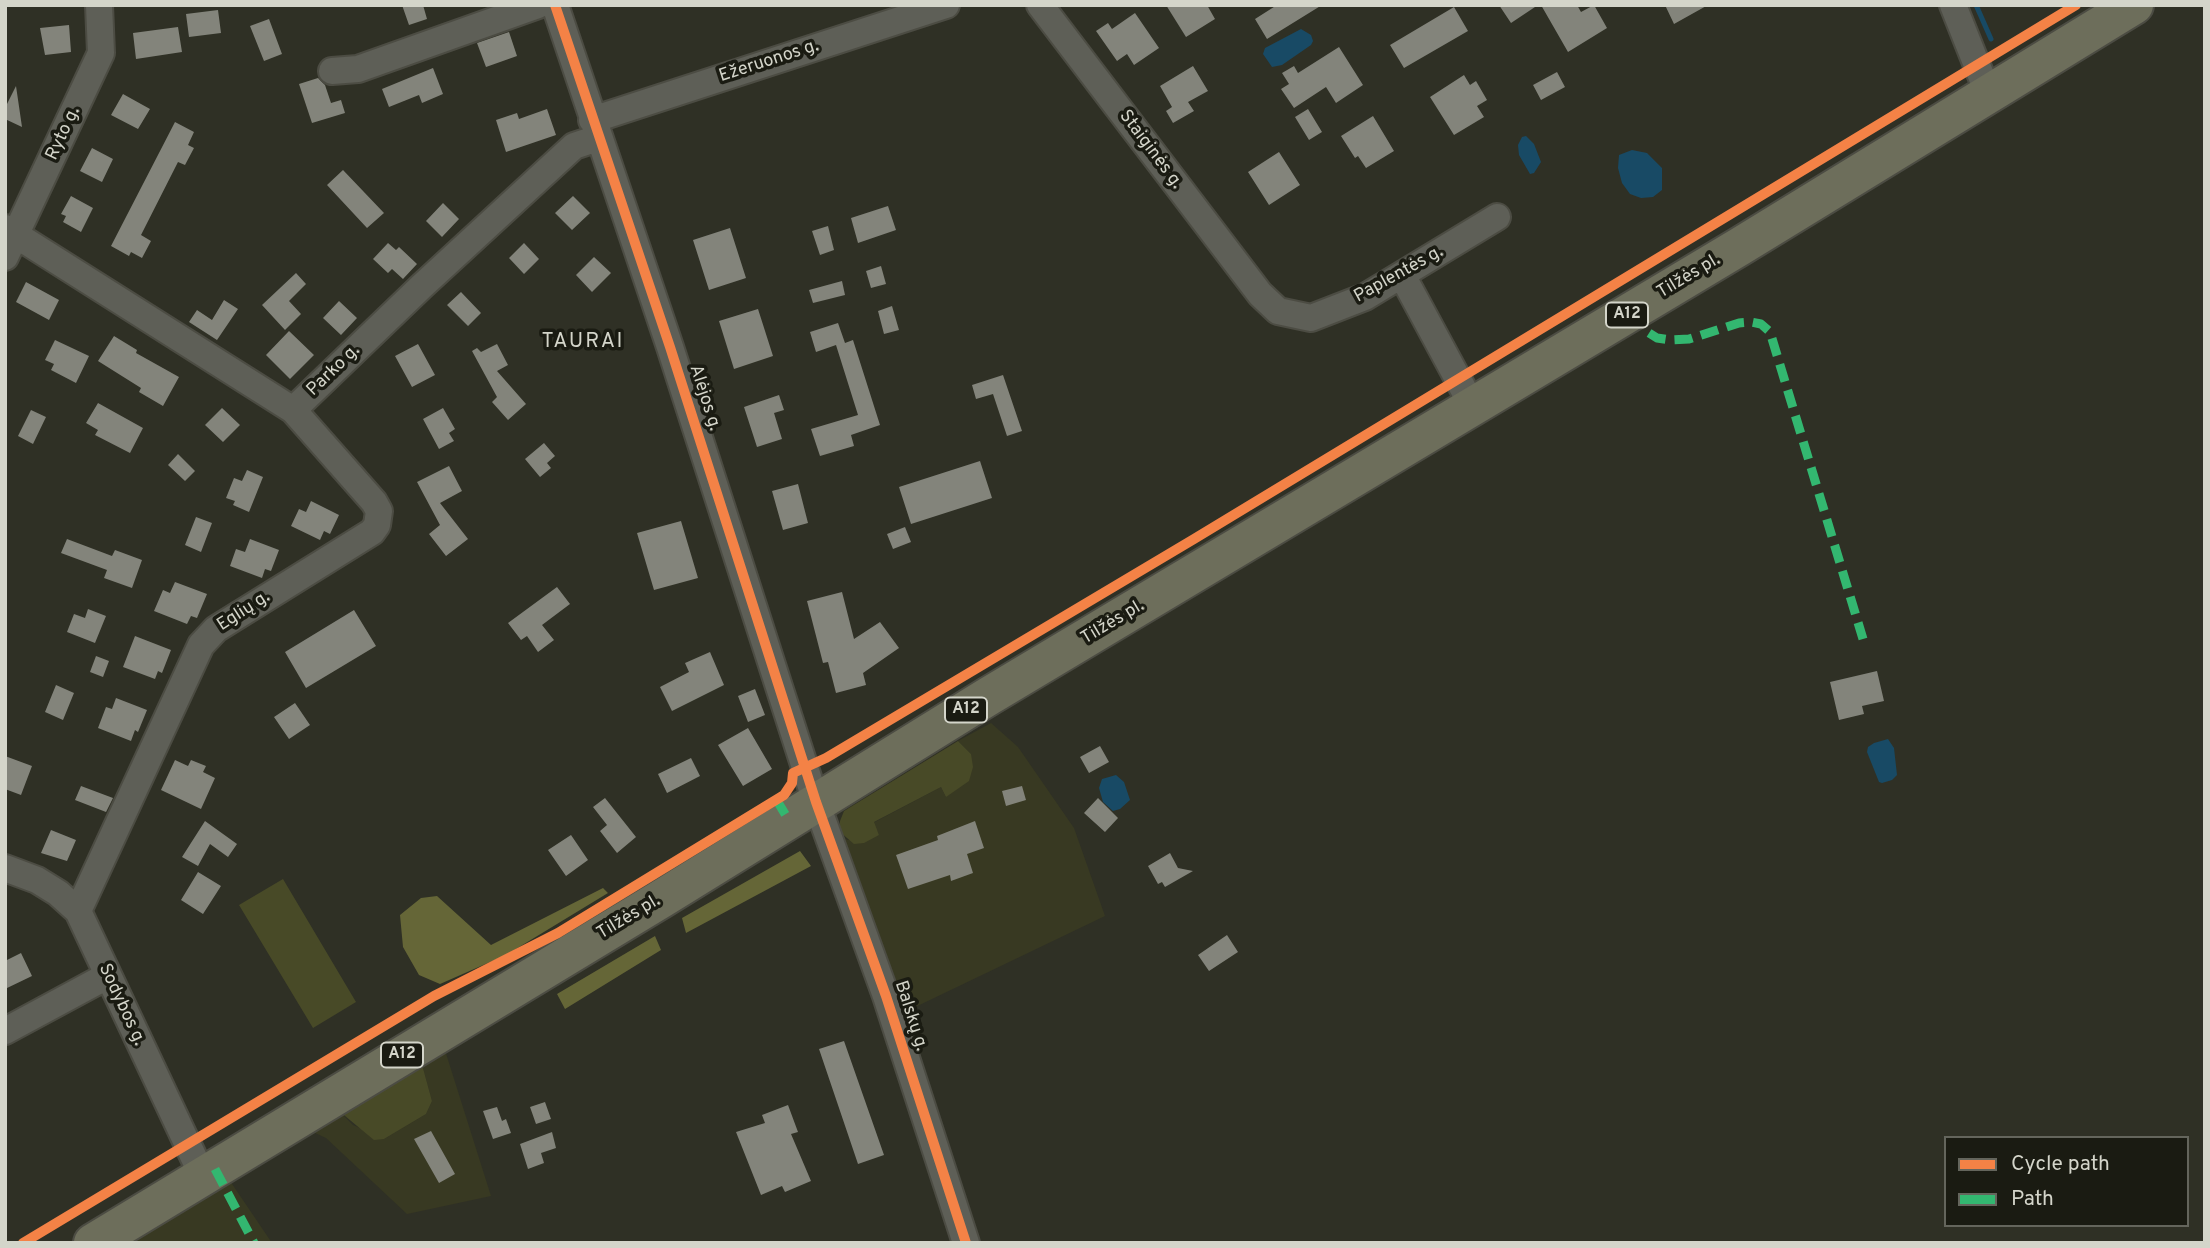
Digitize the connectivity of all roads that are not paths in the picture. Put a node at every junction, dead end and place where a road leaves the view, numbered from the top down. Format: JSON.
{"nodes":[{"id":1,"x":99,"y":5,"type":"edge"},
{"id":2,"x":538,"y":5,"type":"edge"},
{"id":3,"x":555,"y":5,"type":"edge"},
{"id":4,"x":946,"y":5,"type":"edge"},
{"id":5,"x":1040,"y":5,"type":"edge"},
{"id":6,"x":1953,"y":5,"type":"edge"},
{"id":7,"x":2134,"y":5,"type":"edge"},
{"id":8,"x":332,"y":71,"type":"dead end"},
{"id":9,"x":1988,"y":93,"type":"junction"},
{"id":10,"x":595,"y":129,"type":"junction"},
{"id":11,"x":1497,"y":217,"type":"dead end"},
{"id":12,"x":9,"y":240,"type":"edge"},
{"id":13,"x":1402,"y":275,"type":"junction"},
{"id":14,"x":1261,"y":294,"type":"joint"},
{"id":15,"x":1473,"y":407,"type":"junction"},
{"id":16,"x":293,"y":410,"type":"junction"},
{"id":17,"x":816,"y":802,"type":"junction"},
{"id":18,"x":5,"y":868,"type":"edge"},
{"id":19,"x":78,"y":911,"type":"junction"},
{"id":20,"x":107,"y":976,"type":"junction"},
{"id":21,"x":5,"y":1031,"type":"edge"},
{"id":22,"x":203,"y":1177,"type":"junction"},
{"id":23,"x":93,"y":1243,"type":"edge"},
{"id":24,"x":966,"y":1243,"type":"edge"}],
"edges":[{"from":1,"to":12,"type":"street","name":"Ryto g."},
{"from":2,"to":8,"type":"street"},
{"from":3,"to":10,"type":"street","name":"Alėjos g."},
{"from":4,"to":10,"type":"street","name":"Ežeruonos g."},
{"from":5,"to":14,"type":"street","name":"Staiginės g."},
{"from":6,"to":9,"type":"street"},
{"from":7,"to":9,"type":"highway","name":"Tilžės pl.","number":"A12"},
{"from":9,"to":15,"type":"highway","name":"Tilžės pl.","number":"A12"},
{"from":10,"to":16,"type":"street","name":"Parko g."},
{"from":10,"to":17,"type":"street","name":"Alėjos g."},
{"from":11,"to":13,"type":"street","name":"Paplentės g."},
{"from":12,"to":16,"type":"street","name":"Parko g."},
{"from":13,"to":14,"type":"street","name":"Paplentės g."},
{"from":13,"to":15,"type":"street"},
{"from":15,"to":17,"type":"highway","name":"Tilžės pl.","number":"A12"},
{"from":16,"to":19,"type":"street","name":"Eglių g."},
{"from":17,"to":22,"type":"highway","name":"Tilžės pl.","number":"A12"},
{"from":17,"to":24,"type":"street","name":"Balskų g."},
{"from":18,"to":19,"type":"street","name":"Sodybos g."},
{"from":19,"to":20,"type":"street","name":"Sodybos g."},
{"from":20,"to":21,"type":"street"},
{"from":20,"to":22,"type":"street","name":"Sodybos g."},
{"from":22,"to":23,"type":"highway","name":"Tilžės pl.","number":"A12"}]}
